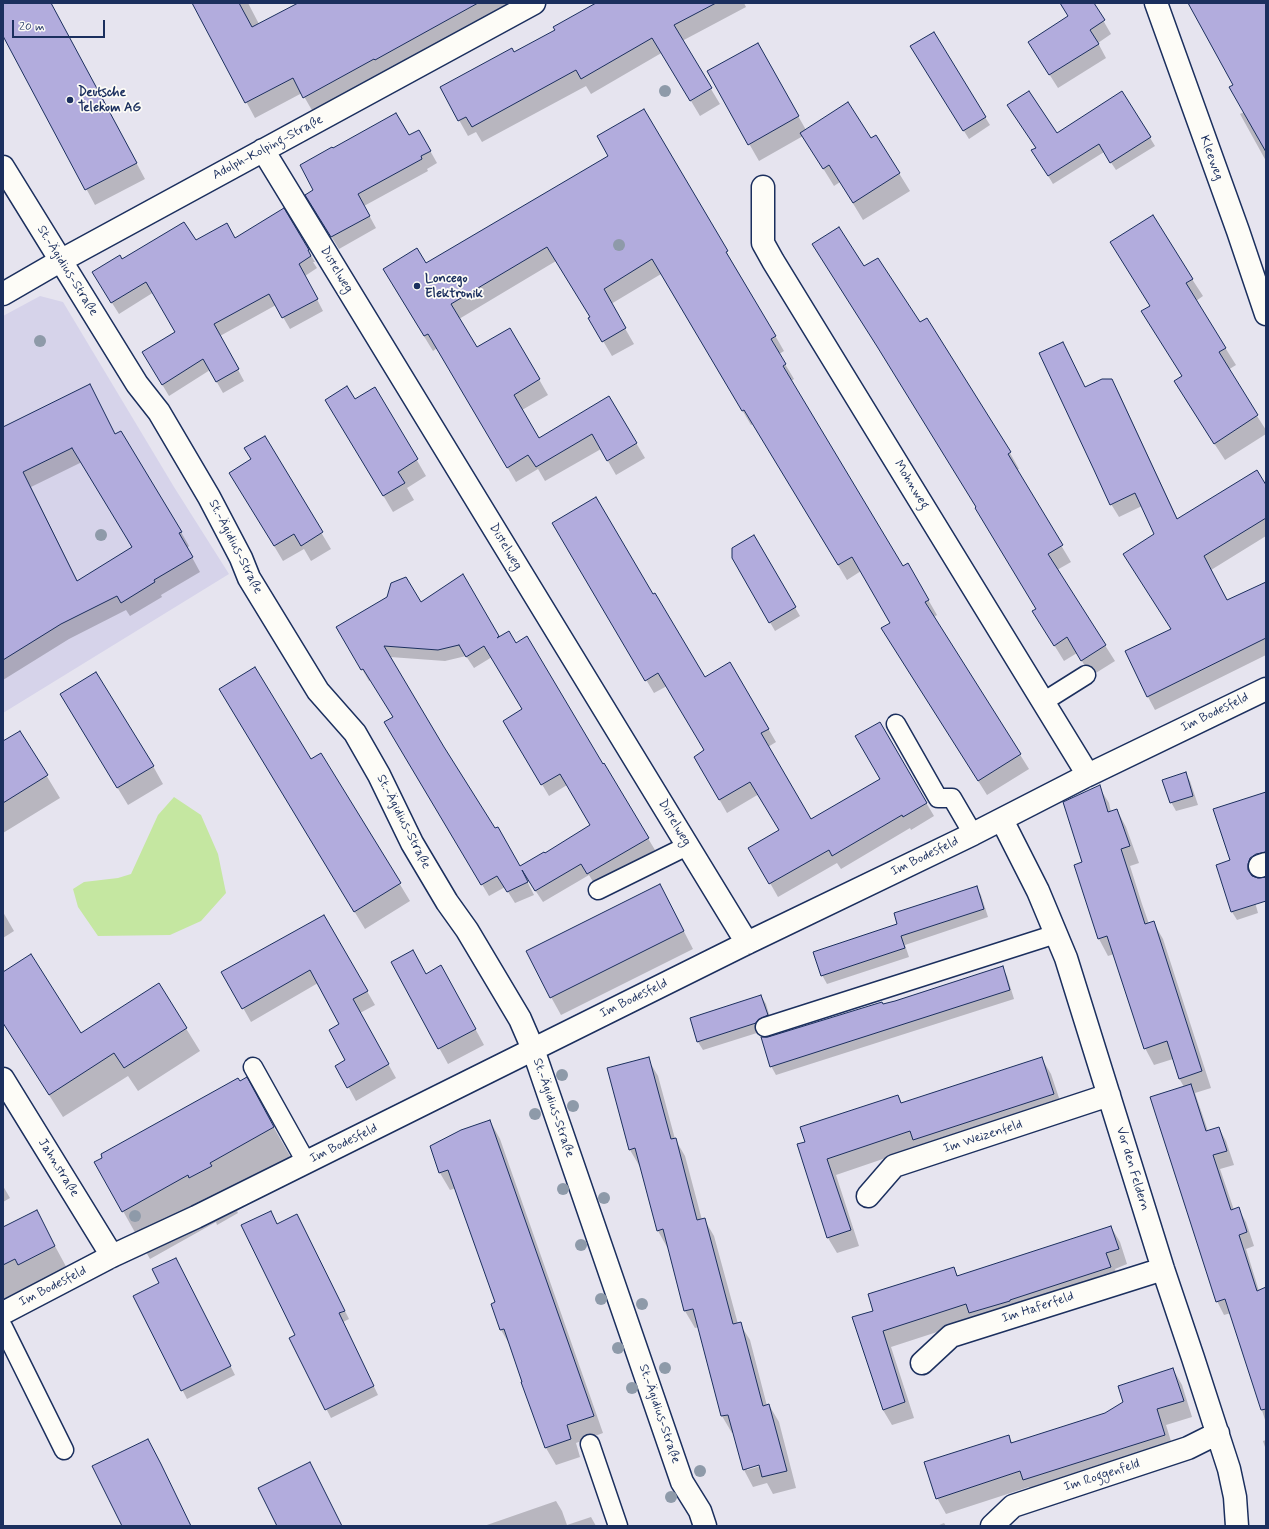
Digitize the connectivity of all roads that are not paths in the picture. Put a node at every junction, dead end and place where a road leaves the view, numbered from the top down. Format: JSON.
{"nodes":[{"id":1,"x":534,"y":3,"type":"edge"},
{"id":2,"x":1156,"y":3,"type":"edge"},
{"id":3,"x":263,"y":150,"type":"junction"},
{"id":4,"x":3,"y":168,"type":"edge"},
{"id":5,"x":763,"y":187,"type":"dead end"},
{"id":6,"x":60,"y":261,"type":"junction"},
{"id":7,"x":3,"y":294,"type":"edge"},
{"id":8,"x":1266,"y":314,"type":"edge"},
{"id":9,"x":1086,"y":675,"type":"dead end"},
{"id":10,"x":1266,"y":688,"type":"edge"},
{"id":11,"x":1043,"y":702,"type":"junction"},
{"id":12,"x":896,"y":724,"type":"dead end"},
{"id":13,"x":1088,"y":775,"type":"junction"},
{"id":14,"x":1002,"y":820,"type":"junction"},
{"id":15,"x":974,"y":834,"type":"junction"},
{"id":16,"x":687,"y":846,"type":"junction"},
{"id":17,"x":598,"y":890,"type":"dead end"},
{"id":18,"x":1056,"y":934,"type":"junction"},
{"id":19,"x":746,"y":943,"type":"junction"},
{"id":20,"x":765,"y":1027,"type":"dead end"},
{"id":21,"x":533,"y":1049,"type":"junction"},
{"id":22,"x":254,"y":1067,"type":"dead end"},
{"id":23,"x":3,"y":1079,"type":"edge"},
{"id":24,"x":1109,"y":1095,"type":"junction"},
{"id":25,"x":306,"y":1162,"type":"junction"},
{"id":26,"x":868,"y":1196,"type":"dead end"},
{"id":27,"x":112,"y":1256,"type":"junction"},
{"id":28,"x":1163,"y":1269,"type":"junction"},
{"id":29,"x":3,"y":1313,"type":"edge"},
{"id":30,"x":3,"y":1327,"type":"edge"},
{"id":31,"x":922,"y":1363,"type":"dead end"},
{"id":32,"x":1218,"y":1433,"type":"junction"},
{"id":33,"x":590,"y":1444,"type":"dead end"},
{"id":34,"x":64,"y":1450,"type":"dead end"},
{"id":35,"x":618,"y":1526,"type":"edge"},
{"id":36,"x":705,"y":1526,"type":"edge"},
{"id":37,"x":992,"y":1526,"type":"edge"},
{"id":38,"x":1236,"y":1526,"type":"edge"}],
"edges":[{"from":1,"to":3,"type":"street","name":"Adolph-Kolping-Straße"},
{"from":2,"to":8,"type":"street","name":"Kleeweg"},
{"from":3,"to":6,"type":"street","name":"Adolph-Kolping-Straße"},
{"from":3,"to":16,"type":"street","name":"Distelweg"},
{"from":4,"to":6,"type":"street","name":"St.-Ägidius-Straße"},
{"from":5,"to":11,"type":"street","name":"Mohnweg"},
{"from":6,"to":7,"type":"street","name":"Adolph-Kolping-Straße"},
{"from":6,"to":21,"type":"street","name":"St.-Ägidius-Straße"},
{"from":9,"to":11,"type":"lane"},
{"from":10,"to":13,"type":"street","name":"Im Bodesfeld"},
{"from":11,"to":13,"type":"street","name":"Mohnweg"},
{"from":12,"to":15,"type":"lane"},
{"from":13,"to":14,"type":"street","name":"Im Bodesfeld"},
{"from":14,"to":15,"type":"street","name":"Im Bodesfeld"},
{"from":14,"to":18,"type":"street","name":"Vor den Feldern"},
{"from":15,"to":19,"type":"street","name":"Im Bodesfeld"},
{"from":16,"to":17,"type":"lane"},
{"from":16,"to":19,"type":"street","name":"Distelweg"},
{"from":18,"to":20,"type":"lane"},
{"from":18,"to":24,"type":"street","name":"Vor den Feldern"},
{"from":19,"to":21,"type":"street","name":"Im Bodesfeld"},
{"from":21,"to":25,"type":"street","name":"Im Bodesfeld"},
{"from":21,"to":36,"type":"street","name":"St.-Ägidius-Straße"},
{"from":22,"to":25,"type":"lane"},
{"from":23,"to":27,"type":"street","name":"Jahnstraße"},
{"from":24,"to":26,"type":"street","name":"Im Weizenfeld"},
{"from":24,"to":28,"type":"street","name":"Vor den Feldern"},
{"from":25,"to":27,"type":"street","name":"Im Bodesfeld"},
{"from":27,"to":29,"type":"street","name":"Im Bodesfeld"},
{"from":28,"to":31,"type":"street","name":"Im Haferfeld"},
{"from":28,"to":32,"type":"street","name":"Vor den Feldern"},
{"from":30,"to":34,"type":"lane"},
{"from":32,"to":37,"type":"street","name":"Im Roggenfeld"},
{"from":32,"to":38,"type":"street","name":"Vor den Feldern"},
{"from":33,"to":35,"type":"lane"}]}
